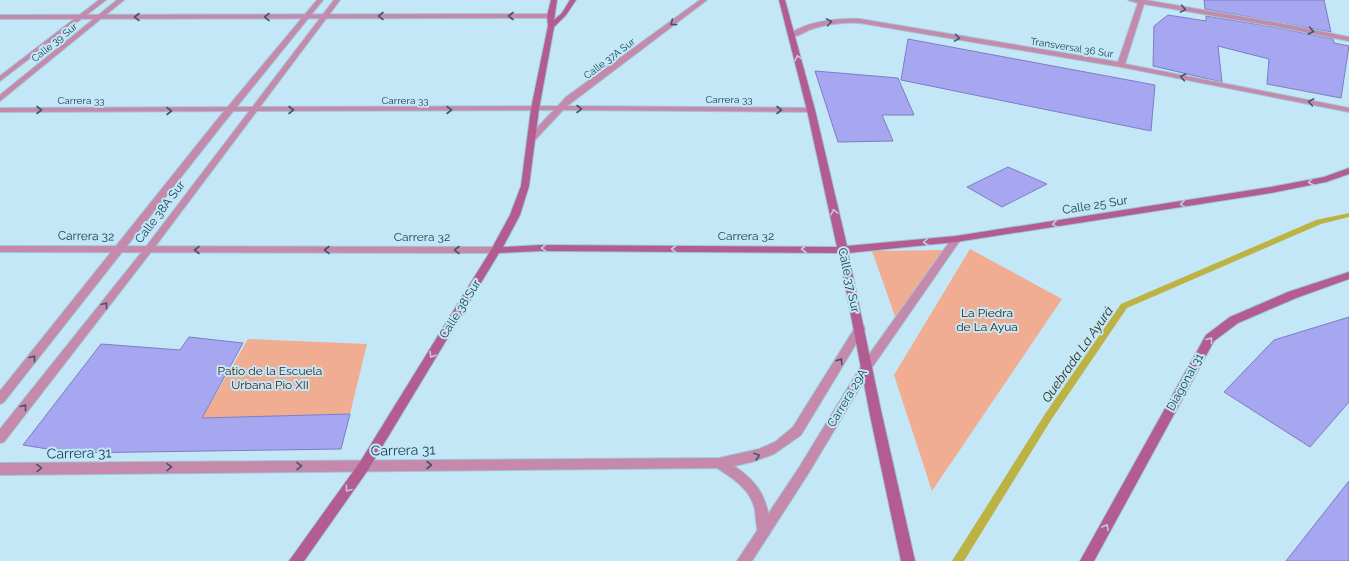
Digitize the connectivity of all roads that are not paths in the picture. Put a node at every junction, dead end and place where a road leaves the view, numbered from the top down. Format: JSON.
{"nodes":[{"id":1,"x":103,"y":0,"type":"edge"},
{"id":2,"x":121,"y":0,"type":"edge"},
{"id":3,"x":320,"y":0,"type":"edge"},
{"id":4,"x":337,"y":0,"type":"edge"},
{"id":5,"x":554,"y":0,"type":"edge"},
{"id":6,"x":573,"y":0,"type":"edge"},
{"id":7,"x":704,"y":0,"type":"edge"},
{"id":8,"x":782,"y":0,"type":"edge"},
{"id":9,"x":1130,"y":0,"type":"edge"},
{"id":10,"x":1142,"y":1,"type":"edge"},
{"id":11,"x":0,"y":16,"type":"edge"},
{"id":12,"x":82,"y":16,"type":"junction"},
{"id":13,"x":101,"y":16,"type":"junction"},
{"id":14,"x":550,"y":16,"type":"junction"},
{"id":15,"x":306,"y":17,"type":"junction"},
{"id":16,"x":324,"y":17,"type":"junction"},
{"id":17,"x":551,"y":26,"type":"junction"},
{"id":18,"x":792,"y":35,"type":"junction"},
{"id":19,"x":1349,"y":39,"type":"edge"},
{"id":20,"x":1121,"y":65,"type":"junction"},
{"id":21,"x":0,"y":80,"type":"edge"},
{"id":22,"x":0,"y":100,"type":"edge"},
{"id":23,"x":559,"y":108,"type":"junction"},
{"id":24,"x":535,"y":109,"type":"junction"},
{"id":25,"x":0,"y":110,"type":"edge"},
{"id":26,"x":811,"y":110,"type":"junction"},
{"id":27,"x":1349,"y":110,"type":"edge"},
{"id":28,"x":229,"y":111,"type":"junction"},
{"id":29,"x":252,"y":111,"type":"junction"},
{"id":30,"x":532,"y":138,"type":"junction"},
{"id":31,"x":1349,"y":171,"type":"edge"},
{"id":32,"x":956,"y":239,"type":"junction"},
{"id":33,"x":0,"y":249,"type":"edge"},
{"id":34,"x":118,"y":250,"type":"junction"},
{"id":35,"x":148,"y":250,"type":"junction"},
{"id":36,"x":496,"y":250,"type":"junction"},
{"id":37,"x":843,"y":250,"type":"junction"},
{"id":38,"x":1349,"y":275,"type":"edge"},
{"id":39,"x":860,"y":329,"type":"junction"},
{"id":40,"x":867,"y":366,"type":"junction"},
{"id":41,"x":0,"y":399,"type":"edge"},
{"id":42,"x":0,"y":438,"type":"edge"},
{"id":43,"x":719,"y":463,"type":"junction"},
{"id":44,"x":364,"y":466,"type":"junction"},
{"id":45,"x":0,"y":469,"type":"edge"},
{"id":46,"x":764,"y":531,"type":"junction"},
{"id":47,"x":296,"y":561,"type":"edge"},
{"id":48,"x":744,"y":561,"type":"edge"},
{"id":49,"x":908,"y":561,"type":"edge"},
{"id":50,"x":1087,"y":561,"type":"edge"}],
"edges":[{"from":1,"to":12,"type":"street","name":"Calle 39 Sur"},
{"from":2,"to":13,"type":"street","name":"Calle 39 Sur"},
{"from":3,"to":15,"type":"street","name":"Calle 38A Sur"},
{"from":4,"to":16,"type":"street","name":"Calle 38A Sur"},
{"from":5,"to":14,"type":"main road","name":"Calle 38 Sur"},
{"from":6,"to":17,"type":"main road","name":"Calle 38 Sur"},
{"from":7,"to":23,"type":"street","name":"Calle 37A Sur","one_way":true},
{"from":8,"to":18,"type":"main road","name":"Calle 37 Sur"},
{"from":9,"to":10,"type":"street"},
{"from":10,"to":19,"type":"street","one_way":true},
{"from":10,"to":20,"type":"street"},
{"from":11,"to":12,"type":"street"},
{"from":12,"to":13,"type":"street"},
{"from":12,"to":21,"type":"street","name":"Calle 39 Sur"},
{"from":15,"to":13,"type":"street","one_way":true},
{"from":13,"to":22,"type":"street","name":"Calle 39 Sur"},
{"from":14,"to":16,"type":"street","one_way":true},
{"from":14,"to":17,"type":"main road","name":"Calle 38 Sur"},
{"from":15,"to":16,"type":"street"},
{"from":15,"to":28,"type":"street","name":"Calle 38A Sur"},
{"from":16,"to":29,"type":"street","name":"Calle 38A Sur"},
{"from":17,"to":24,"type":"main road","name":"Calle 38 Sur"},
{"from":18,"to":20,"type":"street","name":"Transversal 36 Sur","one_way":true},
{"from":26,"to":18,"type":"main road","name":"Calle 37 Sur","one_way":true},
{"from":27,"to":20,"type":"street","name":"Transversal 36 Sur","one_way":true},
{"from":23,"to":24,"type":"street","name":"Carrera 33"},
{"from":23,"to":26,"type":"street","name":"Carrera 33","one_way":true},
{"from":23,"to":30,"type":"street","name":"Calle 37A Sur"},
{"from":29,"to":24,"type":"street","name":"Carrera 33","one_way":true},
{"from":24,"to":30,"type":"main road","name":"Calle 38 Sur"},
{"from":25,"to":28,"type":"street","name":"Carrera 33","one_way":true},
{"from":37,"to":26,"type":"main road","name":"Calle 37 Sur","one_way":true},
{"from":28,"to":29,"type":"street","name":"Carrera 33"},
{"from":28,"to":34,"type":"street","name":"Calle 38A Sur"},
{"from":29,"to":35,"type":"street","name":"Calle 38A Sur"},
{"from":30,"to":36,"type":"main road","name":"Calle 38 Sur"},
{"from":31,"to":32,"type":"main road","name":"Calle 25 Sur","one_way":true},
{"from":32,"to":37,"type":"main road","name":"Calle 25 Sur","one_way":true},
{"from":32,"to":40,"type":"street","name":"Carrera 29A"},
{"from":33,"to":34,"type":"street","name":"Carrera 32"},
{"from":34,"to":35,"type":"street","name":"Carrera 32"},
{"from":41,"to":34,"type":"street","name":"Calle 38A Sur","one_way":true},
{"from":36,"to":35,"type":"street","name":"Carrera 32","one_way":true},
{"from":42,"to":35,"type":"street","name":"Calle 38A Sur","one_way":true},
{"from":37,"to":36,"type":"main road","name":"Carrera 32","one_way":true},
{"from":36,"to":44,"type":"main road","name":"Calle 38 Sur","one_way":true},
{"from":37,"to":39,"type":"main road","name":"Calle 37 Sur"},
{"from":50,"to":38,"type":"main road","name":"Diagonal 31","one_way":true},
{"from":39,"to":40,"type":"main road","name":"Calle 37 Sur"},
{"from":43,"to":39,"type":"street","name":"Carrera 31","one_way":true},
{"from":40,"to":46,"type":"street","name":"Carrera 29A"},
{"from":40,"to":49,"type":"main road","name":"Calle 37 Sur"},
{"from":44,"to":43,"type":"street","name":"Carrera 31","one_way":true},
{"from":43,"to":46,"type":"street"},
{"from":45,"to":44,"type":"street","name":"Carrera 31","one_way":true},
{"from":44,"to":47,"type":"main road","name":"Calle 38 Sur","one_way":true},
{"from":46,"to":48,"type":"street","name":"Carrera 29A"}]}
